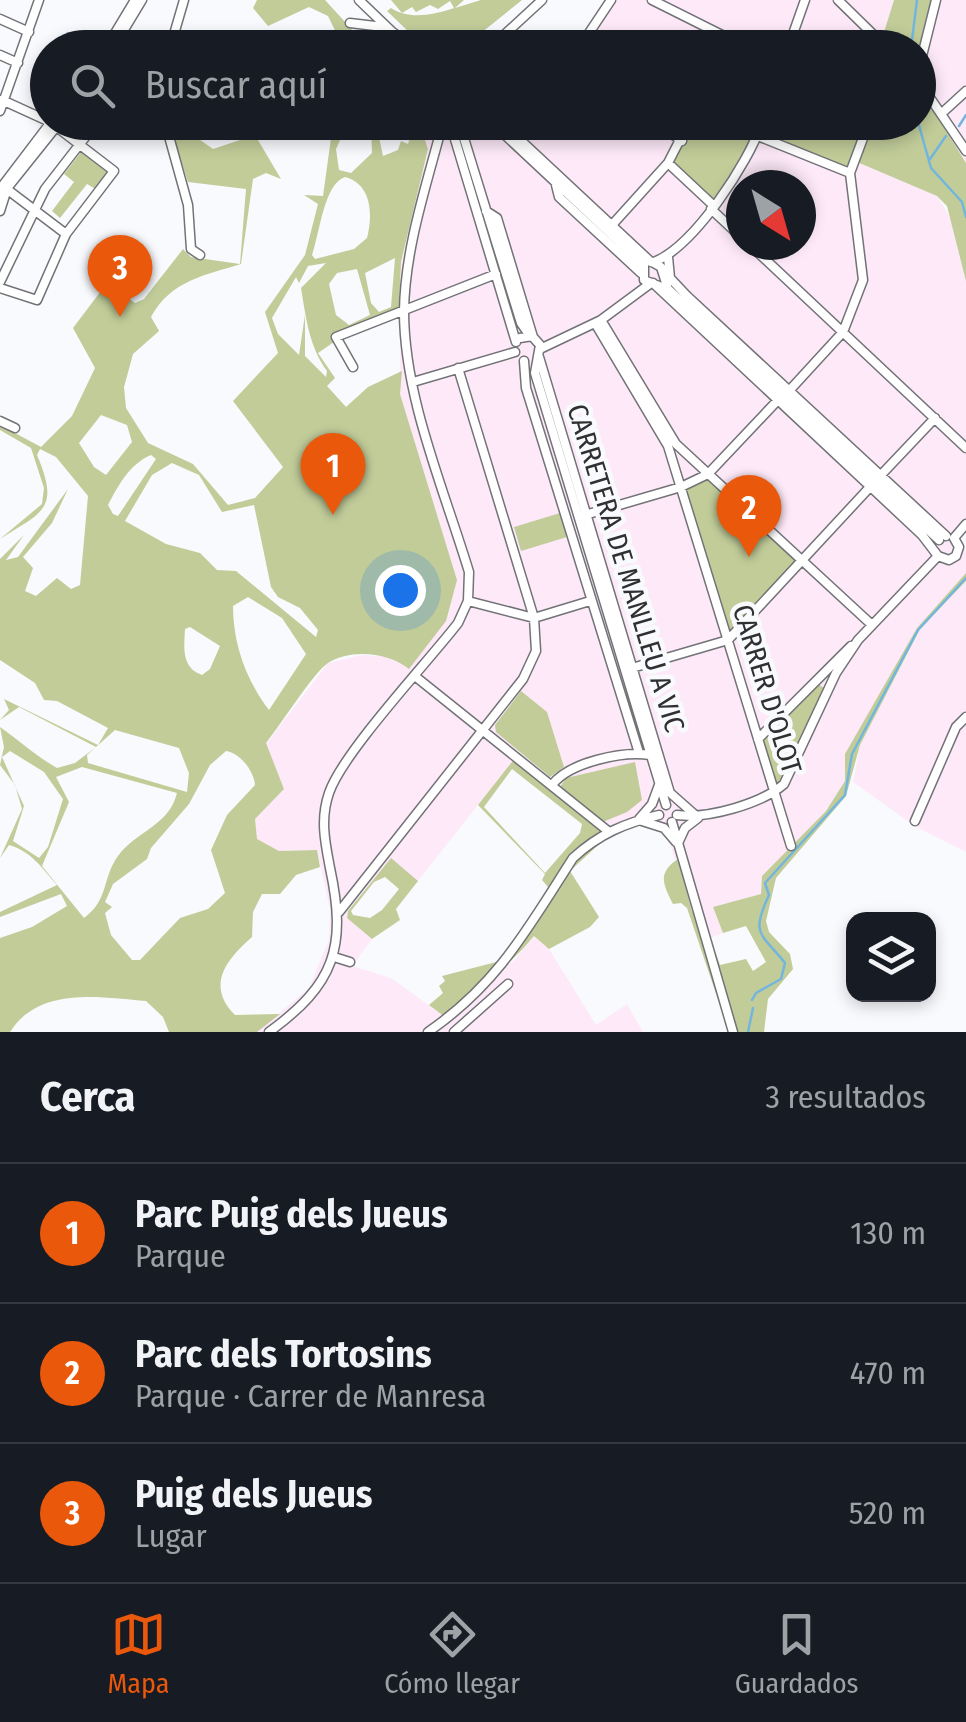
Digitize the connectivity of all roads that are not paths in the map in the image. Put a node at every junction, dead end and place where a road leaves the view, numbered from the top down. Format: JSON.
{"nodes":[{"id":1,"x":39,"y":0,"type":"edge"},
{"id":2,"x":139,"y":0,"type":"edge"},
{"id":3,"x":184,"y":0,"type":"edge"},
{"id":4,"x":359,"y":0,"type":"edge"},
{"id":5,"x":542,"y":0,"type":"edge"},
{"id":6,"x":611,"y":0,"type":"edge"},
{"id":7,"x":652,"y":0,"type":"edge"},
{"id":8,"x":805,"y":0,"type":"edge"},
{"id":9,"x":838,"y":0,"type":"edge"},
{"id":10,"x":936,"y":0,"type":"edge"},
{"id":11,"x":0,"y":19,"type":"edge"},
{"id":12,"x":350,"y":23,"type":"dead end"},
{"id":13,"x":121,"y":30,"type":"edge"},
{"id":14,"x":175,"y":30,"type":"edge"},
{"id":15,"x":380,"y":30,"type":"edge"},
{"id":16,"x":390,"y":30,"type":"edge"},
{"id":17,"x":510,"y":30,"type":"edge"},
{"id":18,"x":591,"y":30,"type":"edge"},
{"id":19,"x":712,"y":30,"type":"edge"},
{"id":20,"x":794,"y":30,"type":"edge"},
{"id":21,"x":869,"y":30,"type":"edge"},
{"id":22,"x":928,"y":30,"type":"edge"},
{"id":23,"x":29,"y":32,"type":"junction"},
{"id":24,"x":0,"y":56,"type":"edge"},
{"id":25,"x":18,"y":64,"type":"junction"},
{"id":26,"x":966,"y":91,"type":"edge"},
{"id":27,"x":2,"y":100,"type":"edge"},
{"id":28,"x":936,"y":105,"type":"edge"},
{"id":29,"x":0,"y":111,"type":"edge"},
{"id":30,"x":30,"y":113,"type":"edge"},
{"id":31,"x":942,"y":113,"type":"junction"},
{"id":32,"x":40,"y":140,"type":"edge"},
{"id":33,"x":75,"y":140,"type":"edge"},
{"id":34,"x":83,"y":140,"type":"edge"},
{"id":35,"x":170,"y":140,"type":"edge"},
{"id":36,"x":438,"y":140,"type":"edge"},
{"id":37,"x":455,"y":140,"type":"edge"},
{"id":38,"x":464,"y":140,"type":"edge"},
{"id":39,"x":516,"y":140,"type":"edge"},
{"id":40,"x":518,"y":140,"type":"edge"},
{"id":41,"x":756,"y":140,"type":"edge"},
{"id":42,"x":768,"y":140,"type":"edge"},
{"id":43,"x":863,"y":140,"type":"edge"},
{"id":44,"x":682,"y":141,"type":"edge"},
{"id":45,"x":80,"y":144,"type":"junction"},
{"id":46,"x":965,"y":146,"type":"edge"},
{"id":47,"x":668,"y":163,"type":"junction"},
{"id":48,"x":850,"y":174,"type":"junction"},
{"id":49,"x":2,"y":189,"type":"edge"},
{"id":50,"x":713,"y":208,"type":"junction"},
{"id":51,"x":34,"y":209,"type":"junction"},
{"id":52,"x":486,"y":211,"type":"junction"},
{"id":53,"x":0,"y":212,"type":"edge"},
{"id":54,"x":726,"y":221,"type":"edge"},
{"id":55,"x":612,"y":225,"type":"junction"},
{"id":56,"x":66,"y":234,"type":"junction"},
{"id":57,"x":670,"y":253,"type":"junction"},
{"id":58,"x":200,"y":254,"type":"dead end"},
{"id":59,"x":766,"y":260,"type":"edge"},
{"id":60,"x":651,"y":268,"type":"junction"},
{"id":61,"x":496,"y":274,"type":"junction"},
{"id":62,"x":653,"y":283,"type":"junction"},
{"id":63,"x":0,"y":285,"type":"edge"},
{"id":64,"x":670,"y":290,"type":"junction"},
{"id":65,"x":632,"y":295,"type":"junction"},
{"id":66,"x":687,"y":296,"type":"junction"},
{"id":67,"x":404,"y":308,"type":"junction"},
{"id":68,"x":598,"y":322,"type":"junction"},
{"id":69,"x":842,"y":332,"type":"junction"},
{"id":70,"x":529,"y":348,"type":"junction"},
{"id":71,"x":353,"y":367,"type":"dead end"},
{"id":72,"x":458,"y":368,"type":"junction"},
{"id":73,"x":413,"y":382,"type":"junction"},
{"id":74,"x":788,"y":392,"type":"junction"},
{"id":75,"x":777,"y":401,"type":"junction"},
{"id":76,"x":935,"y":418,"type":"junction"},
{"id":77,"x":0,"y":420,"type":"edge"},
{"id":78,"x":15,"y":428,"type":"dead end"},
{"id":79,"x":966,"y":448,"type":"edge"},
{"id":80,"x":708,"y":474,"type":"junction"},
{"id":81,"x":880,"y":476,"type":"junction"},
{"id":82,"x":870,"y":487,"type":"junction"},
{"id":83,"x":681,"y":488,"type":"junction"},
{"id":84,"x":585,"y":515,"type":"junction"},
{"id":85,"x":966,"y":524,"type":"edge"},
{"id":86,"x":943,"y":544,"type":"junction"},
{"id":87,"x":956,"y":556,"type":"junction"},
{"id":88,"x":800,"y":562,"type":"junction"},
{"id":89,"x":966,"y":565,"type":"edge"},
{"id":90,"x":468,"y":601,"type":"junction"},
{"id":91,"x":590,"y":601,"type":"junction"},
{"id":92,"x":534,"y":618,"type":"junction"},
{"id":93,"x":872,"y":625,"type":"junction"},
{"id":94,"x":728,"y":640,"type":"junction"},
{"id":95,"x":858,"y":640,"type":"junction"},
{"id":96,"x":632,"y":668,"type":"junction"},
{"id":97,"x":416,"y":677,"type":"junction"},
{"id":98,"x":966,"y":717,"type":"edge"},
{"id":99,"x":484,"y":730,"type":"junction"},
{"id":100,"x":758,"y":738,"type":"junction"},
{"id":101,"x":638,"y":753,"type":"junction"},
{"id":102,"x":650,"y":755,"type":"junction"},
{"id":103,"x":658,"y":782,"type":"junction"},
{"id":104,"x":552,"y":785,"type":"junction"},
{"id":105,"x":670,"y":793,"type":"junction"},
{"id":106,"x":774,"y":793,"type":"junction"},
{"id":107,"x":666,"y":805,"type":"junction"},
{"id":108,"x":659,"y":815,"type":"junction"},
{"id":109,"x":701,"y":815,"type":"junction"},
{"id":110,"x":674,"y":819,"type":"junction"},
{"id":111,"x":638,"y":820,"type":"junction"},
{"id":112,"x":915,"y":821,"type":"dead end"},
{"id":113,"x":608,"y":831,"type":"junction"},
{"id":114,"x":678,"y":846,"type":"junction"},
{"id":115,"x":791,"y":846,"type":"dead end"},
{"id":116,"x":340,"y":912,"type":"junction"},
{"id":117,"x":334,"y":957,"type":"junction"},
{"id":118,"x":350,"y":962,"type":"dead end"},
{"id":119,"x":508,"y":984,"type":"dead end"},
{"id":120,"x":476,"y":996,"type":"junction"},
{"id":121,"x":464,"y":1028,"type":"edge"},
{"id":122,"x":269,"y":1032,"type":"edge"},
{"id":123,"x":428,"y":1032,"type":"edge"},
{"id":124,"x":454,"y":1032,"type":"edge"},
{"id":125,"x":734,"y":1032,"type":"edge"}],
"edges":[{"from":1,"to":23,"type":"street"},
{"from":2,"to":13,"type":"street"},
{"from":3,"to":14,"type":"street"},
{"from":4,"to":16,"type":"street"},
{"from":5,"to":17,"type":"street"},
{"from":6,"to":18,"type":"street"},
{"from":7,"to":19,"type":"street"},
{"from":8,"to":20,"type":"street"},
{"from":9,"to":21,"type":"street"},
{"from":10,"to":22,"type":"street"},
{"from":11,"to":23,"type":"street"},
{"from":12,"to":15,"type":"street"},
{"from":23,"to":25,"type":"street"},
{"from":24,"to":25,"type":"street"},
{"from":25,"to":27,"type":"street"},
{"from":26,"to":31,"type":"street"},
{"from":27,"to":29,"type":"street"},
{"from":27,"to":30,"type":"street"},
{"from":28,"to":31,"type":"street"},
{"from":31,"to":46,"type":"street"},
{"from":32,"to":49,"type":"street"},
{"from":33,"to":45,"type":"street"},
{"from":34,"to":45,"type":"street"},
{"from":35,"to":58,"type":"street"},
{"from":36,"to":67,"type":"street"},
{"from":37,"to":61,"type":"street","name":"CARRETERA DE MANLLEU A VIC"},
{"from":38,"to":52,"type":"street","name":"CARRETERA DE MANLLEU A VIC"},
{"from":39,"to":60,"type":"street"},
{"from":40,"to":55,"type":"street"},
{"from":41,"to":50,"type":"street"},
{"from":42,"to":48,"type":"street"},
{"from":43,"to":48,"type":"street"},
{"from":44,"to":47,"type":"street"},
{"from":45,"to":51,"type":"street"},
{"from":45,"to":56,"type":"street"},
{"from":47,"to":50,"type":"street"},
{"from":47,"to":55,"type":"street"},
{"from":48,"to":69,"type":"street"},
{"from":49,"to":51,"type":"street"},
{"from":49,"to":53,"type":"street"},
{"from":50,"to":54,"type":"street"},
{"from":50,"to":57,"type":"street"},
{"from":51,"to":56,"type":"street"},
{"from":51,"to":63,"type":"street"},
{"from":52,"to":70,"type":"street","name":"CARRETERA DE MANLLEU A VIC"},
{"from":52,"to":70,"type":"street"},
{"from":55,"to":60,"type":"street"},
{"from":56,"to":63,"type":"street"},
{"from":57,"to":60,"type":"street"},
{"from":57,"to":66,"type":"street"},
{"from":59,"to":69,"type":"street"},
{"from":60,"to":62,"type":"street"},
{"from":60,"to":62,"type":"street"},
{"from":60,"to":64,"type":"street"},
{"from":60,"to":65,"type":"street"},
{"from":61,"to":67,"type":"street"},
{"from":61,"to":70,"type":"street","name":"CARRETERA DE MANLLEU A VIC"},
{"from":62,"to":64,"type":"street"},
{"from":62,"to":65,"type":"street"},
{"from":62,"to":75,"type":"street"},
{"from":64,"to":66,"type":"street"},
{"from":64,"to":86,"type":"street"},
{"from":65,"to":68,"type":"street"},
{"from":66,"to":74,"type":"street"},
{"from":67,"to":71,"type":"street"},
{"from":67,"to":73,"type":"street"},
{"from":68,"to":70,"type":"street"},
{"from":68,"to":80,"type":"street"},
{"from":68,"to":83,"type":"street","name":"CARRER D'OLOT"},
{"from":69,"to":74,"type":"street"},
{"from":69,"to":76,"type":"street"},
{"from":70,"to":72,"type":"street"},
{"from":70,"to":84,"type":"street","name":"CARRETERA DE MANLLEU A VIC"},
{"from":70,"to":91,"type":"street","name":"CARRETERA DE MANLLEU A VIC"},
{"from":70,"to":102,"type":"street","name":"CARRETERA DE MANLLEU A VIC"},
{"from":72,"to":73,"type":"street"},
{"from":72,"to":92,"type":"street"},
{"from":73,"to":90,"type":"street"},
{"from":74,"to":81,"type":"street"},
{"from":75,"to":80,"type":"street"},
{"from":75,"to":82,"type":"street"},
{"from":76,"to":79,"type":"street"},
{"from":76,"to":81,"type":"street"},
{"from":77,"to":78,"type":"street"},
{"from":80,"to":83,"type":"street"},
{"from":80,"to":88,"type":"street"},
{"from":81,"to":86,"type":"street"},
{"from":82,"to":86,"type":"street"},
{"from":82,"to":88,"type":"street"},
{"from":83,"to":84,"type":"street"},
{"from":83,"to":94,"type":"street","name":"CARRER D'OLOT"},
{"from":84,"to":96,"type":"street","name":"CARRETERA DE MANLLEU A VIC"},
{"from":85,"to":86,"type":"street"},
{"from":86,"to":87,"type":"street"},
{"from":86,"to":87,"type":"street"},
{"from":86,"to":93,"type":"street"},
{"from":87,"to":89,"type":"street"},
{"from":88,"to":93,"type":"street"},
{"from":88,"to":94,"type":"street"},
{"from":90,"to":92,"type":"street"},
{"from":90,"to":97,"type":"street"},
{"from":91,"to":92,"type":"street"},
{"from":91,"to":101,"type":"street","name":"CARRETERA DE MANLLEU A VIC"},
{"from":92,"to":99,"type":"street"},
{"from":93,"to":95,"type":"street"},
{"from":94,"to":96,"type":"street"},
{"from":94,"to":100,"type":"street","name":"CARRER D'OLOT"},
{"from":95,"to":100,"type":"street"},
{"from":95,"to":106,"type":"street"},
{"from":96,"to":105,"type":"street","name":"CARRETERA DE MANLLEU A VIC"},
{"from":97,"to":99,"type":"street"},
{"from":97,"to":116,"type":"street"},
{"from":98,"to":112,"type":"street"},
{"from":99,"to":104,"type":"street"},
{"from":99,"to":116,"type":"street"},
{"from":100,"to":106,"type":"street","name":"CARRER D'OLOT"},
{"from":101,"to":102,"type":"street"},
{"from":101,"to":104,"type":"street"},
{"from":102,"to":103,"type":"street","name":"CARRETERA DE MANLLEU A VIC"},
{"from":103,"to":105,"type":"street","name":"CARRETERA DE MANLLEU A VIC"},
{"from":103,"to":107,"type":"street","name":"CARRETERA DE MANLLEU A VIC"},
{"from":103,"to":111,"type":"street"},
{"from":104,"to":113,"type":"street"},
{"from":105,"to":109,"type":"street","name":"CARRETERA DE MANLLEU A VIC"},
{"from":106,"to":109,"type":"street"},
{"from":106,"to":115,"type":"street","name":"CARRER D'OLOT"},
{"from":107,"to":108,"type":"street"},
{"from":107,"to":110,"type":"street"},
{"from":108,"to":110,"type":"street"},
{"from":108,"to":111,"type":"street"},
{"from":109,"to":110,"type":"street"},
{"from":109,"to":114,"type":"street"},
{"from":110,"to":114,"type":"street"},
{"from":111,"to":113,"type":"street"},
{"from":111,"to":114,"type":"street"},
{"from":113,"to":120,"type":"street"},
{"from":114,"to":125,"type":"street"},
{"from":116,"to":117,"type":"street"},
{"from":117,"to":118,"type":"street"},
{"from":117,"to":122,"type":"street"},
{"from":119,"to":121,"type":"street"},
{"from":120,"to":121,"type":"street"},
{"from":120,"to":123,"type":"street"},
{"from":121,"to":124,"type":"street"}]}
